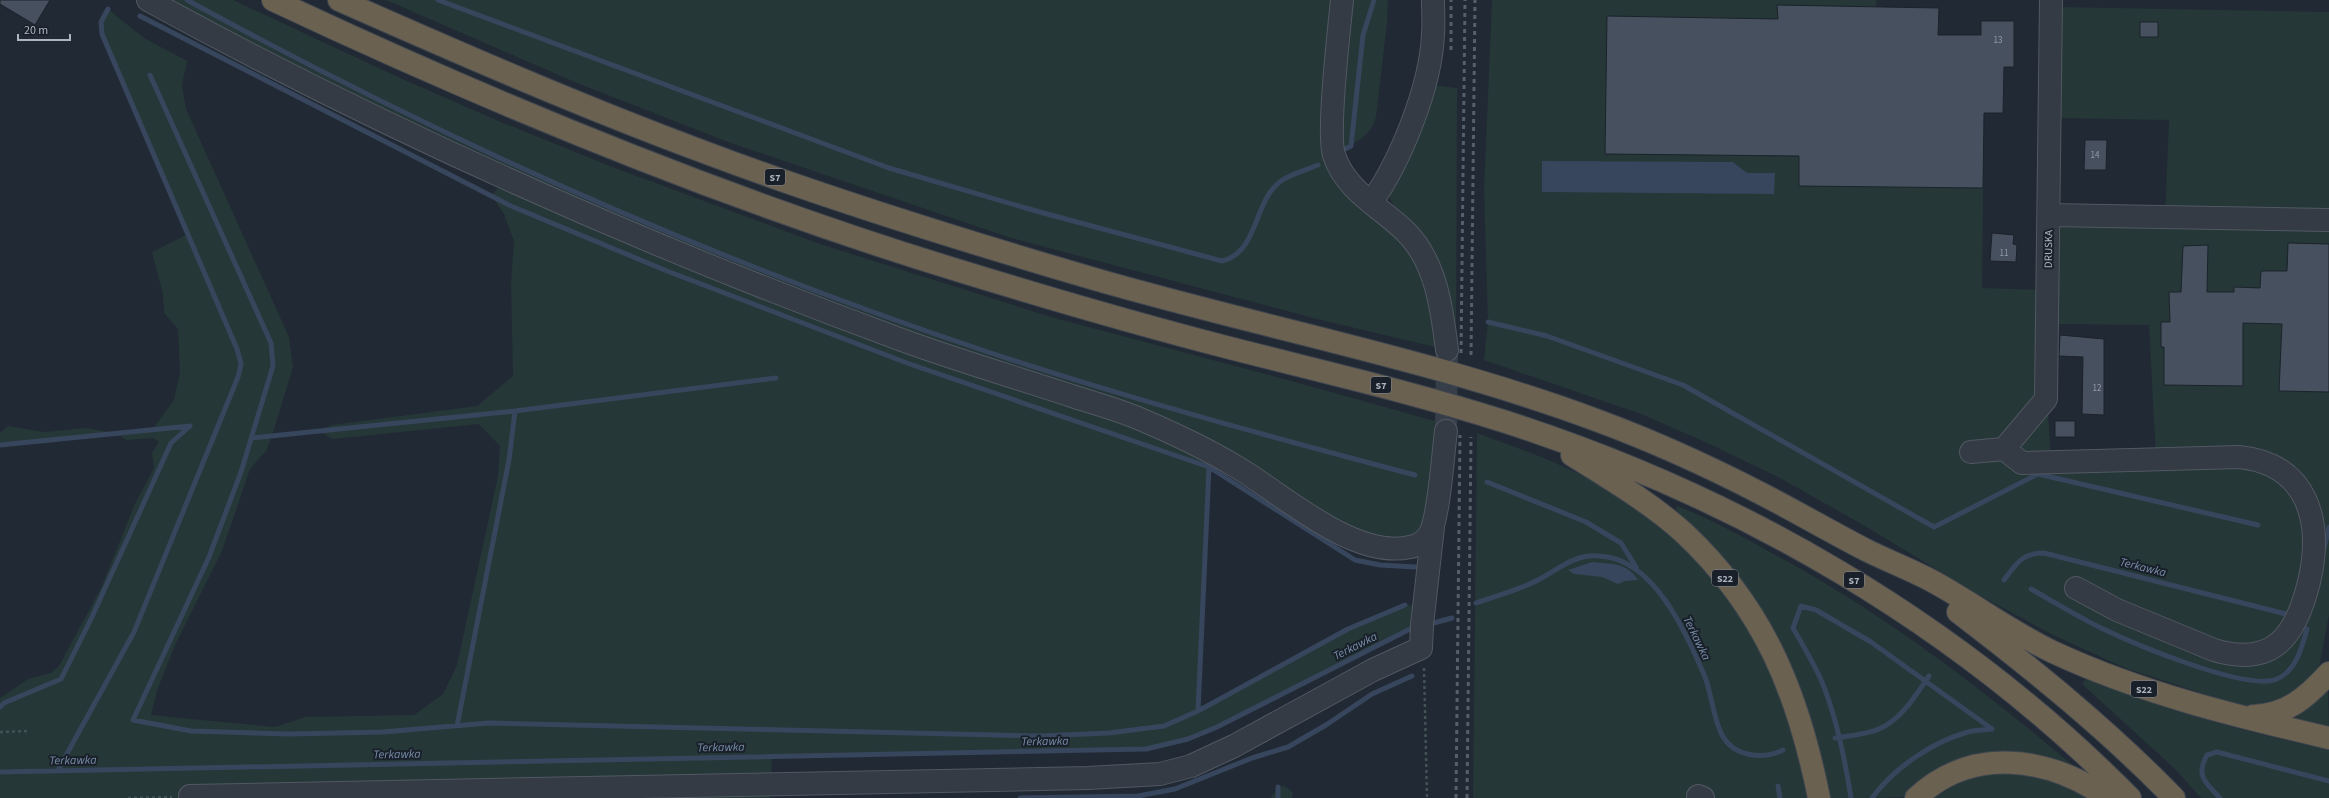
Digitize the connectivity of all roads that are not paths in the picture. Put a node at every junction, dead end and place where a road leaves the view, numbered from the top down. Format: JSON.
{"nodes":[{"id":1,"x":148,"y":0,"type":"edge"},
{"id":2,"x":273,"y":0,"type":"edge"},
{"id":3,"x":338,"y":0,"type":"edge"},
{"id":4,"x":1342,"y":0,"type":"edge"},
{"id":5,"x":1433,"y":0,"type":"edge"},
{"id":6,"x":2051,"y":0,"type":"edge"},
{"id":7,"x":1371,"y":203,"type":"junction"},
{"id":8,"x":2048,"y":215,"type":"junction"},
{"id":9,"x":2329,"y":220,"type":"edge"},
{"id":10,"x":1447,"y":350,"type":"tunnel mouth"},
{"id":11,"x":1446,"y":431,"type":"tunnel mouth"},
{"id":12,"x":1534,"y":432,"type":"junction"},
{"id":13,"x":2004,"y":449,"type":"junction"},
{"id":14,"x":1971,"y":452,"type":"dead end"},
{"id":15,"x":1433,"y":527,"type":"junction"},
{"id":16,"x":1866,"y":550,"type":"junction"},
{"id":17,"x":2076,"y":588,"type":"dead end"},
{"id":18,"x":2329,"y":673,"type":"edge"},
{"id":19,"x":2238,"y":716,"type":"junction"},
{"id":20,"x":2329,"y":738,"type":"edge"},
{"id":21,"x":190,"y":796,"type":"road end"},
{"id":22,"x":1819,"y":798,"type":"edge"},
{"id":23,"x":1916,"y":798,"type":"edge"},
{"id":24,"x":2108,"y":798,"type":"edge"},
{"id":25,"x":2130,"y":798,"type":"edge"},
{"id":26,"x":2174,"y":798,"type":"edge"}],
"edges":[{"from":1,"to":15,"type":"street"},
{"from":2,"to":12,"type":"highway","number":"S7"},
{"from":3,"to":16,"type":"highway","number":"S7"},
{"from":4,"to":7,"type":"street"},
{"from":5,"to":7,"type":"street"},
{"from":6,"to":8,"type":"street","name":"DRUSKA"},
{"from":7,"to":10,"type":"street"},
{"from":8,"to":9,"type":"street"},
{"from":8,"to":13,"type":"street","name":"DRUSKA"},
{"from":11,"to":15,"type":"street"},
{"from":12,"to":22,"type":"highway","number":"S22"},
{"from":12,"to":25,"type":"highway","number":"S7"},
{"from":13,"to":14,"type":"street"},
{"from":13,"to":17,"type":"street"},
{"from":15,"to":21,"type":"street"},
{"from":16,"to":19,"type":"highway","number":"S22"},
{"from":16,"to":26,"type":"highway","number":"S7"},
{"from":18,"to":19,"type":"highway"},
{"from":19,"to":20,"type":"highway","number":"S22"},
{"from":23,"to":24,"type":"highway"}]}
